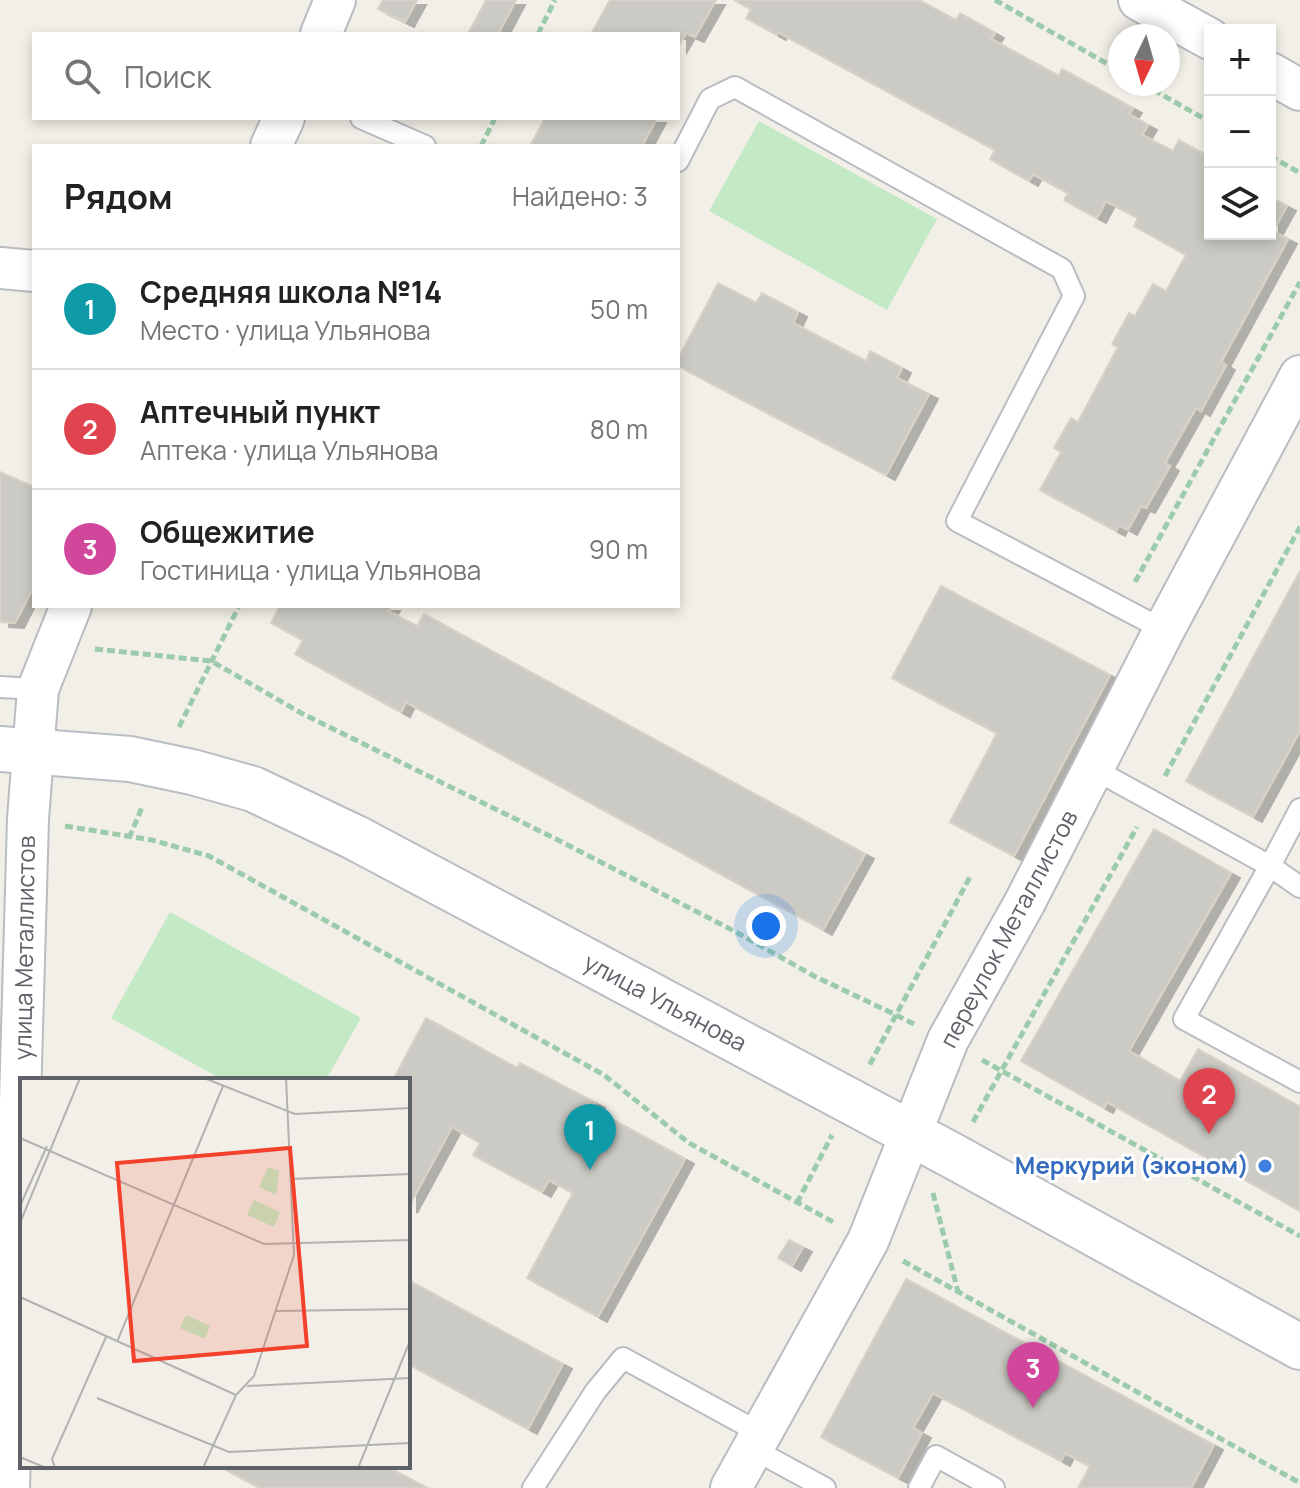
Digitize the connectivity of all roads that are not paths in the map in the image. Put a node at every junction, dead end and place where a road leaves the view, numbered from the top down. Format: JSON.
{"nodes":[{"id":1,"x":335,"y":0,"type":"edge"},
{"id":2,"x":1139,"y":0,"type":"edge"},
{"id":3,"x":322,"y":32,"type":"edge"},
{"id":4,"x":1204,"y":36,"type":"edge"},
{"id":5,"x":1276,"y":76,"type":"edge"},
{"id":6,"x":1300,"y":90,"type":"edge"},
{"id":7,"x":283,"y":120,"type":"edge"},
{"id":8,"x":366,"y":120,"type":"edge"},
{"id":9,"x":272,"y":144,"type":"edge"},
{"id":10,"x":420,"y":144,"type":"edge"},
{"id":11,"x":680,"y":157,"type":"edge"},
{"id":12,"x":0,"y":268,"type":"edge"},
{"id":13,"x":32,"y":271,"type":"edge"},
{"id":14,"x":1300,"y":376,"type":"edge"},
{"id":15,"x":70,"y":608,"type":"edge"},
{"id":16,"x":1164,"y":630,"type":"junction"},
{"id":17,"x":19,"y":688,"type":"edge"},
{"id":18,"x":16,"y":750,"type":"edge"},
{"id":19,"x":1092,"y":768,"type":"junction"},
{"id":20,"x":1300,"y":809,"type":"edge"},
{"id":21,"x":1270,"y":866,"type":"junction"},
{"id":22,"x":1300,"y":887,"type":"edge"},
{"id":23,"x":1300,"y":1082,"type":"edge"},
{"id":24,"x":912,"y":1135,"type":"junction"},
{"id":25,"x":9,"y":1256,"type":"edge"},
{"id":26,"x":1300,"y":1347,"type":"edge"},
{"id":27,"x":18,"y":1349,"type":"edge"},
{"id":28,"x":758,"y":1441,"type":"junction"},
{"id":29,"x":9,"y":1488,"type":"edge"},
{"id":30,"x":533,"y":1488,"type":"edge"},
{"id":31,"x":731,"y":1488,"type":"edge"},
{"id":32,"x":825,"y":1488,"type":"edge"},
{"id":33,"x":919,"y":1488,"type":"edge"},
{"id":34,"x":994,"y":1488,"type":"edge"}],
"edges":[{"from":1,"to":3,"type":"street"},
{"from":2,"to":4,"type":"street"},
{"from":5,"to":6,"type":"street"},
{"from":7,"to":9,"type":"street"},
{"from":8,"to":10,"type":"lane"},
{"from":11,"to":16,"type":"lane"},
{"from":12,"to":13,"type":"street"},
{"from":14,"to":16,"type":"street","name":"переулок Металлистов"},
{"from":15,"to":17,"type":"street","name":"улица Металлистов"},
{"from":16,"to":19,"type":"street","name":"переулок Металлистов"},
{"from":17,"to":18,"type":"street","name":"улица Металлистов"},
{"from":18,"to":24,"type":"main road","name":"улица Ульянова"},
{"from":18,"to":25,"type":"street","name":"улица Металлистов"},
{"from":19,"to":21,"type":"lane"},
{"from":19,"to":24,"type":"street","name":"переулок Металлистов"},
{"from":20,"to":21,"type":"lane"},
{"from":21,"to":22,"type":"lane"},
{"from":21,"to":23,"type":"lane"},
{"from":24,"to":26,"type":"main road","name":"улица Ульянова"},
{"from":24,"to":28,"type":"street","name":"переулок Металлистов"},
{"from":25,"to":27,"type":"street","name":"улица Металлистов"},
{"from":27,"to":29,"type":"street","name":"улица Металлистов"},
{"from":28,"to":30,"type":"lane"},
{"from":28,"to":31,"type":"street","name":"переулок Металлистов"},
{"from":28,"to":32,"type":"lane"},
{"from":33,"to":34,"type":"lane"}]}
